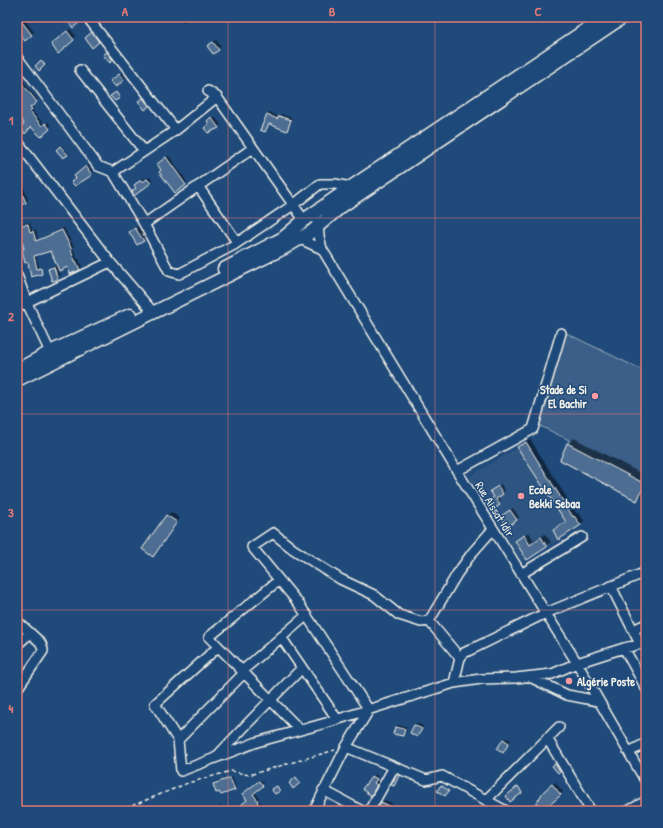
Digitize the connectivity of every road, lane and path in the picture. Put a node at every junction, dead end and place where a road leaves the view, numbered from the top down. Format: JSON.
{"nodes":[{"id":1,"x":87,"y":17,"type":"edge"},
{"id":2,"x":605,"y":17,"type":"edge"},
{"id":3,"x":623,"y":17,"type":"edge"},
{"id":4,"x":17,"y":57,"type":"edge"},
{"id":5,"x":80,"y":70,"type":"dead end"},
{"id":6,"x":208,"y":91,"type":"dead end"},
{"id":7,"x":217,"y":98,"type":"junction"},
{"id":8,"x":176,"y":130,"type":"junction"},
{"id":9,"x":17,"y":141,"type":"edge"},
{"id":10,"x":253,"y":148,"type":"junction"},
{"id":11,"x":144,"y":152,"type":"junction"},
{"id":12,"x":114,"y":172,"type":"junction"},
{"id":13,"x":198,"y":186,"type":"junction"},
{"id":14,"x":351,"y":187,"type":"junction"},
{"id":15,"x":293,"y":205,"type":"junction"},
{"id":16,"x":307,"y":218,"type":"junction"},
{"id":17,"x":144,"y":224,"type":"junction"},
{"id":18,"x":318,"y":225,"type":"junction"},
{"id":19,"x":297,"y":233,"type":"junction"},
{"id":20,"x":237,"y":242,"type":"junction"},
{"id":21,"x":322,"y":249,"type":"junction"},
{"id":22,"x":110,"y":262,"type":"junction"},
{"id":23,"x":17,"y":275,"type":"edge"},
{"id":24,"x":26,"y":303,"type":"junction"},
{"id":25,"x":17,"y":307,"type":"edge"},
{"id":26,"x":150,"y":309,"type":"junction"},
{"id":27,"x":561,"y":333,"type":"dead end"},
{"id":28,"x":50,"y":352,"type":"junction"},
{"id":29,"x":17,"y":370,"type":"edge"},
{"id":30,"x":17,"y":380,"type":"edge"},
{"id":31,"x":457,"y":471,"type":"junction"},
{"id":32,"x":493,"y":529,"type":"junction"},
{"id":33,"x":582,"y":537,"type":"dead end"},
{"id":34,"x":646,"y":572,"type":"edge"},
{"id":35,"x":521,"y":574,"type":"junction"},
{"id":36,"x":279,"y":580,"type":"junction"},
{"id":37,"x":611,"y":586,"type":"junction"},
{"id":38,"x":546,"y":614,"type":"junction"},
{"id":39,"x":307,"y":616,"type":"junction"},
{"id":40,"x":17,"y":621,"type":"edge"},
{"id":41,"x":429,"y":621,"type":"junction"},
{"id":42,"x":646,"y":624,"type":"edge"},
{"id":43,"x":633,"y":630,"type":"junction"},
{"id":44,"x":30,"y":633,"type":"junction"},
{"id":45,"x":281,"y":637,"type":"junction"},
{"id":46,"x":643,"y":644,"type":"edge"},
{"id":47,"x":17,"y":645,"type":"edge"},
{"id":48,"x":218,"y":647,"type":"junction"},
{"id":49,"x":624,"y":648,"type":"junction"},
{"id":50,"x":460,"y":658,"type":"junction"},
{"id":51,"x":577,"y":663,"type":"junction"},
{"id":52,"x":302,"y":668,"type":"junction"},
{"id":53,"x":243,"y":672,"type":"junction"},
{"id":54,"x":530,"y":677,"type":"junction"},
{"id":55,"x":454,"y":683,"type":"junction"},
{"id":56,"x":646,"y":688,"type":"edge"},
{"id":57,"x":17,"y":689,"type":"edge"},
{"id":58,"x":270,"y":700,"type":"junction"},
{"id":59,"x":598,"y":701,"type":"junction"},
{"id":60,"x":369,"y":710,"type":"junction"},
{"id":61,"x":337,"y":719,"type":"junction"},
{"id":62,"x":559,"y":727,"type":"dead end"},
{"id":63,"x":300,"y":730,"type":"junction"},
{"id":64,"x":548,"y":738,"type":"junction"},
{"id":65,"x":178,"y":740,"type":"junction"},
{"id":66,"x":646,"y":743,"type":"edge"},
{"id":67,"x":346,"y":747,"type":"junction"},
{"id":68,"x":629,"y":752,"type":"junction"},
{"id":69,"x":214,"y":760,"type":"junction"},
{"id":70,"x":394,"y":767,"type":"junction"},
{"id":71,"x":646,"y":782,"type":"edge"},
{"id":72,"x":323,"y":790,"type":"junction"},
{"id":73,"x":486,"y":800,"type":"junction"},
{"id":74,"x":646,"y":801,"type":"edge"},
{"id":75,"x":119,"y":811,"type":"edge"},
{"id":76,"x":314,"y":811,"type":"edge"},
{"id":77,"x":362,"y":811,"type":"edge"},
{"id":78,"x":369,"y":811,"type":"edge"},
{"id":79,"x":506,"y":811,"type":"edge"},
{"id":80,"x":591,"y":811,"type":"edge"},
{"id":81,"x":628,"y":811,"type":"edge"}],
"edges":[{"from":1,"to":8,"type":"street"},
{"from":2,"to":14,"type":"main road"},
{"from":3,"to":18,"type":"main road"},
{"from":4,"to":12,"type":"street"},
{"from":5,"to":11,"type":"street"},
{"from":6,"to":7,"type":"street"},
{"from":7,"to":8,"type":"street"},
{"from":7,"to":10,"type":"street"},
{"from":8,"to":11,"type":"street"},
{"from":9,"to":22,"type":"street"},
{"from":10,"to":13,"type":"street"},
{"from":10,"to":15,"type":"street"},
{"from":11,"to":12,"type":"street"},
{"from":12,"to":17,"type":"street"},
{"from":13,"to":17,"type":"street"},
{"from":13,"to":20,"type":"street"},
{"from":14,"to":15,"type":"street"},
{"from":14,"to":16,"type":"main road"},
{"from":15,"to":16,"type":"street"},
{"from":15,"to":20,"type":"street"},
{"from":16,"to":18,"type":"street"},
{"from":16,"to":19,"type":"main road"},
{"from":17,"to":20,"type":"street"},
{"from":18,"to":19,"type":"main road"},
{"from":18,"to":21,"type":"street"},
{"from":19,"to":21,"type":"street"},
{"from":19,"to":26,"type":"main road"},
{"from":21,"to":31,"type":"street","name":"Rue Aissat Idir"},
{"from":22,"to":24,"type":"street"},
{"from":22,"to":26,"type":"street"},
{"from":23,"to":24,"type":"street"},
{"from":24,"to":25,"type":"street"},
{"from":24,"to":28,"type":"street"},
{"from":26,"to":28,"type":"main road"},
{"from":26,"to":30,"type":"main road"},
{"from":27,"to":31,"type":"street"},
{"from":28,"to":29,"type":"main road"},
{"from":31,"to":32,"type":"street","name":"Rue Aissat Idir"},
{"from":32,"to":35,"type":"street","name":"Rue Aissat Idir"},
{"from":32,"to":41,"type":"street"},
{"from":33,"to":35,"type":"street"},
{"from":34,"to":37,"type":"street"},
{"from":35,"to":38,"type":"street","name":"Rue Aissat Idir"},
{"from":36,"to":39,"type":"street"},
{"from":36,"to":41,"type":"street"},
{"from":36,"to":48,"type":"street"},
{"from":37,"to":38,"type":"street"},
{"from":37,"to":43,"type":"street"},
{"from":38,"to":50,"type":"street"},
{"from":38,"to":51,"type":"street","name":"Rue Aissat Idir"},
{"from":39,"to":45,"type":"street"},
{"from":39,"to":60,"type":"street"},
{"from":40,"to":44,"type":"street"},
{"from":41,"to":50,"type":"street"},
{"from":42,"to":43,"type":"street"},
{"from":43,"to":46,"type":"street"},
{"from":44,"to":47,"type":"street"},
{"from":44,"to":57,"type":"street"},
{"from":45,"to":52,"type":"street"},
{"from":45,"to":53,"type":"street"},
{"from":46,"to":49,"type":"street"},
{"from":48,"to":53,"type":"street"},
{"from":48,"to":65,"type":"street"},
{"from":49,"to":51,"type":"street"},
{"from":49,"to":56,"type":"street"},
{"from":50,"to":55,"type":"street"},
{"from":51,"to":54,"type":"street"},
{"from":51,"to":59,"type":"street","name":"Rue Aissat Idir"},
{"from":52,"to":58,"type":"street"},
{"from":52,"to":61,"type":"street"},
{"from":53,"to":58,"type":"street"},
{"from":53,"to":65,"type":"street"},
{"from":54,"to":55,"type":"street"},
{"from":54,"to":59,"type":"street"},
{"from":55,"to":60,"type":"street"},
{"from":58,"to":63,"type":"street"},
{"from":58,"to":69,"type":"street"},
{"from":59,"to":68,"type":"street","name":"Rue Aissat Idir"},
{"from":60,"to":61,"type":"street"},
{"from":60,"to":67,"type":"street"},
{"from":61,"to":63,"type":"street"},
{"from":62,"to":64,"type":"street"},
{"from":63,"to":69,"type":"street"},
{"from":64,"to":73,"type":"street"},
{"from":64,"to":80,"type":"street"},
{"from":65,"to":69,"type":"street"},
{"from":66,"to":68,"type":"street"},
{"from":67,"to":70,"type":"street"},
{"from":67,"to":72,"type":"street"},
{"from":67,"to":75,"type":"path"},
{"from":68,"to":71,"type":"street","name":"Rue Aissat Idir"},
{"from":70,"to":73,"type":"street"},
{"from":70,"to":78,"type":"street"},
{"from":72,"to":76,"type":"street"},
{"from":72,"to":77,"type":"street"},
{"from":73,"to":79,"type":"street"},
{"from":74,"to":81,"type":"street"}]}
